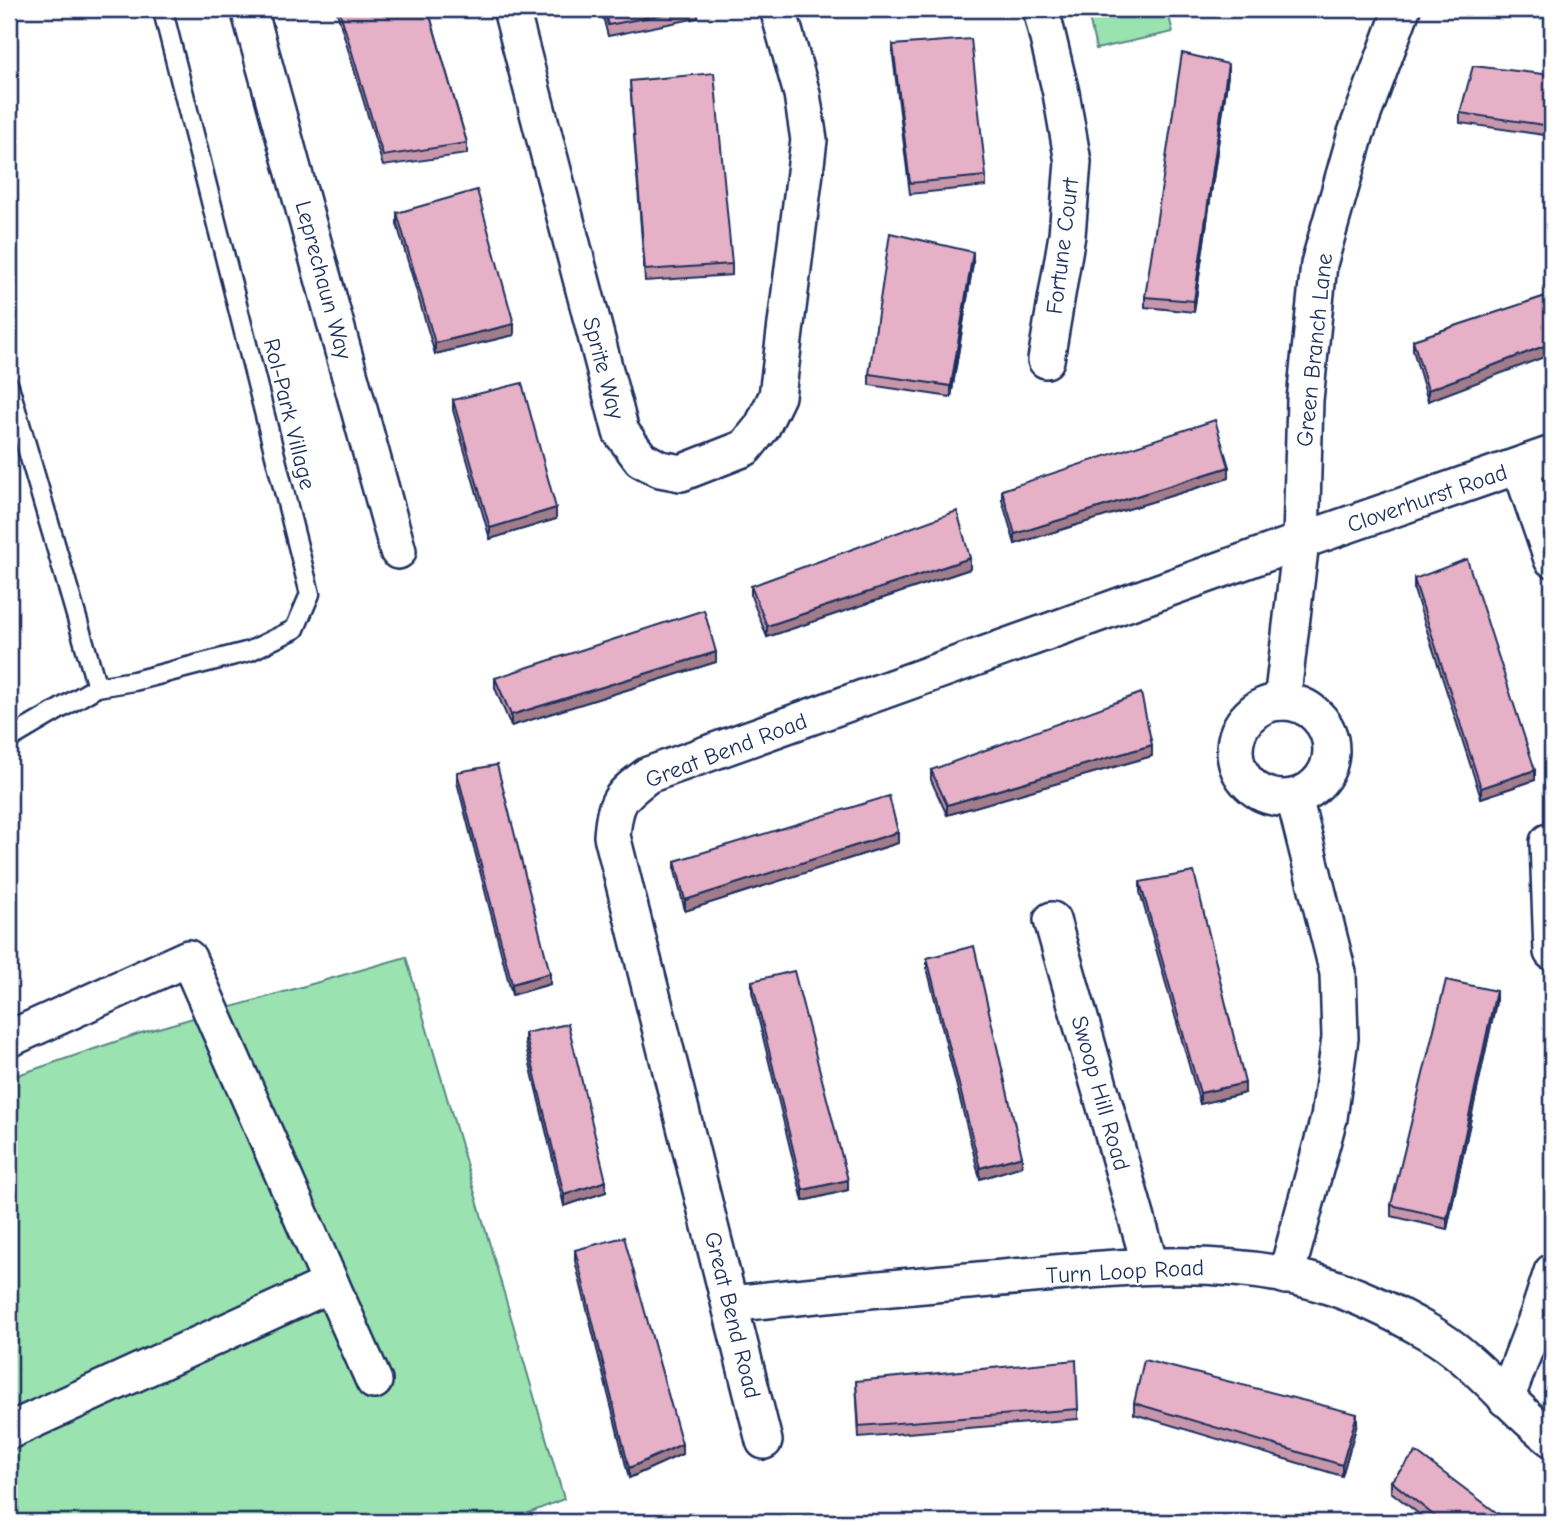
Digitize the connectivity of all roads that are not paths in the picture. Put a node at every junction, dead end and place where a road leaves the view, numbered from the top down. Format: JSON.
{"nodes":[{"id":1,"x":160,"y":9,"type":"edge"},
{"id":2,"x":249,"y":9,"type":"edge"},
{"id":3,"x":511,"y":9,"type":"edge"},
{"id":4,"x":778,"y":9,"type":"edge"},
{"id":5,"x":1041,"y":9,"type":"edge"},
{"id":6,"x":1402,"y":9,"type":"edge"},
{"id":7,"x":1046,"y":360,"type":"dead end"},
{"id":8,"x":9,"y":386,"type":"edge"},
{"id":9,"x":1552,"y":454,"type":"edge"},
{"id":10,"x":1520,"y":466,"type":"junction"},
{"id":11,"x":1301,"y":541,"type":"junction"},
{"id":12,"x":398,"y":551,"type":"dead end"},
{"id":13,"x":1552,"y":559,"type":"edge"},
{"id":14,"x":97,"y":687,"type":"junction"},
{"id":15,"x":1282,"y":702,"type":"junction"},
{"id":16,"x":9,"y":739,"type":"edge"},
{"id":17,"x":1294,"y":797,"type":"junction"},
{"id":18,"x":1548,"y":842,"type":"dead end"},
{"id":19,"x":1052,"y":920,"type":"dead end"},
{"id":20,"x":1552,"y":952,"type":"edge"},
{"id":21,"x":9,"y":1039,"type":"edge"},
{"id":22,"x":1150,"y":1265,"type":"junction"},
{"id":23,"x":1552,"y":1272,"type":"edge"},
{"id":24,"x":1286,"y":1276,"type":"junction"},
{"id":25,"x":331,"y":1284,"type":"junction"},
{"id":26,"x":731,"y":1304,"type":"junction"},
{"id":27,"x":374,"y":1381,"type":"dead end"},
{"id":28,"x":1506,"y":1399,"type":"junction"},
{"id":29,"x":9,"y":1431,"type":"edge"},
{"id":30,"x":1552,"y":1439,"type":"edge"},
{"id":31,"x":764,"y":1441,"type":"dead end"}],
"edges":[{"from":1,"to":14,"type":"lane","name":"Rol-Park Village"},
{"from":2,"to":12,"type":"street","name":"Leprechaun Way"},
{"from":3,"to":4,"type":"street","name":"Sprite Way"},
{"from":5,"to":7,"type":"street","name":"Fortune Court"},
{"from":6,"to":11,"type":"street","name":"Green Branch Lane"},
{"from":8,"to":14,"type":"lane"},
{"from":9,"to":10,"type":"street","name":"Cloverhurst Road"},
{"from":10,"to":11,"type":"street","name":"Cloverhurst Road"},
{"from":10,"to":13,"type":"street"},
{"from":11,"to":15,"type":"street","name":"Green Branch Lane"},
{"from":11,"to":26,"type":"street","name":"Great Bend Road"},
{"from":14,"to":16,"type":"lane","name":"Rol-Park Village"},
{"from":15,"to":17,"type":"street"},
{"from":15,"to":17,"type":"street"},
{"from":17,"to":24,"type":"street"},
{"from":18,"to":20,"type":"street"},
{"from":19,"to":22,"type":"street","name":"Swoop Hill Road"},
{"from":21,"to":25,"type":"street"},
{"from":22,"to":24,"type":"street","name":"Turn Loop Road"},
{"from":22,"to":26,"type":"street","name":"Turn Loop Road"},
{"from":23,"to":28,"type":"street"},
{"from":24,"to":28,"type":"street","name":"Turn Loop Road"},
{"from":25,"to":27,"type":"street"},
{"from":25,"to":29,"type":"street"},
{"from":26,"to":31,"type":"street","name":"Great Bend Road"},
{"from":28,"to":30,"type":"street","name":"Turn Loop Road"}]}
